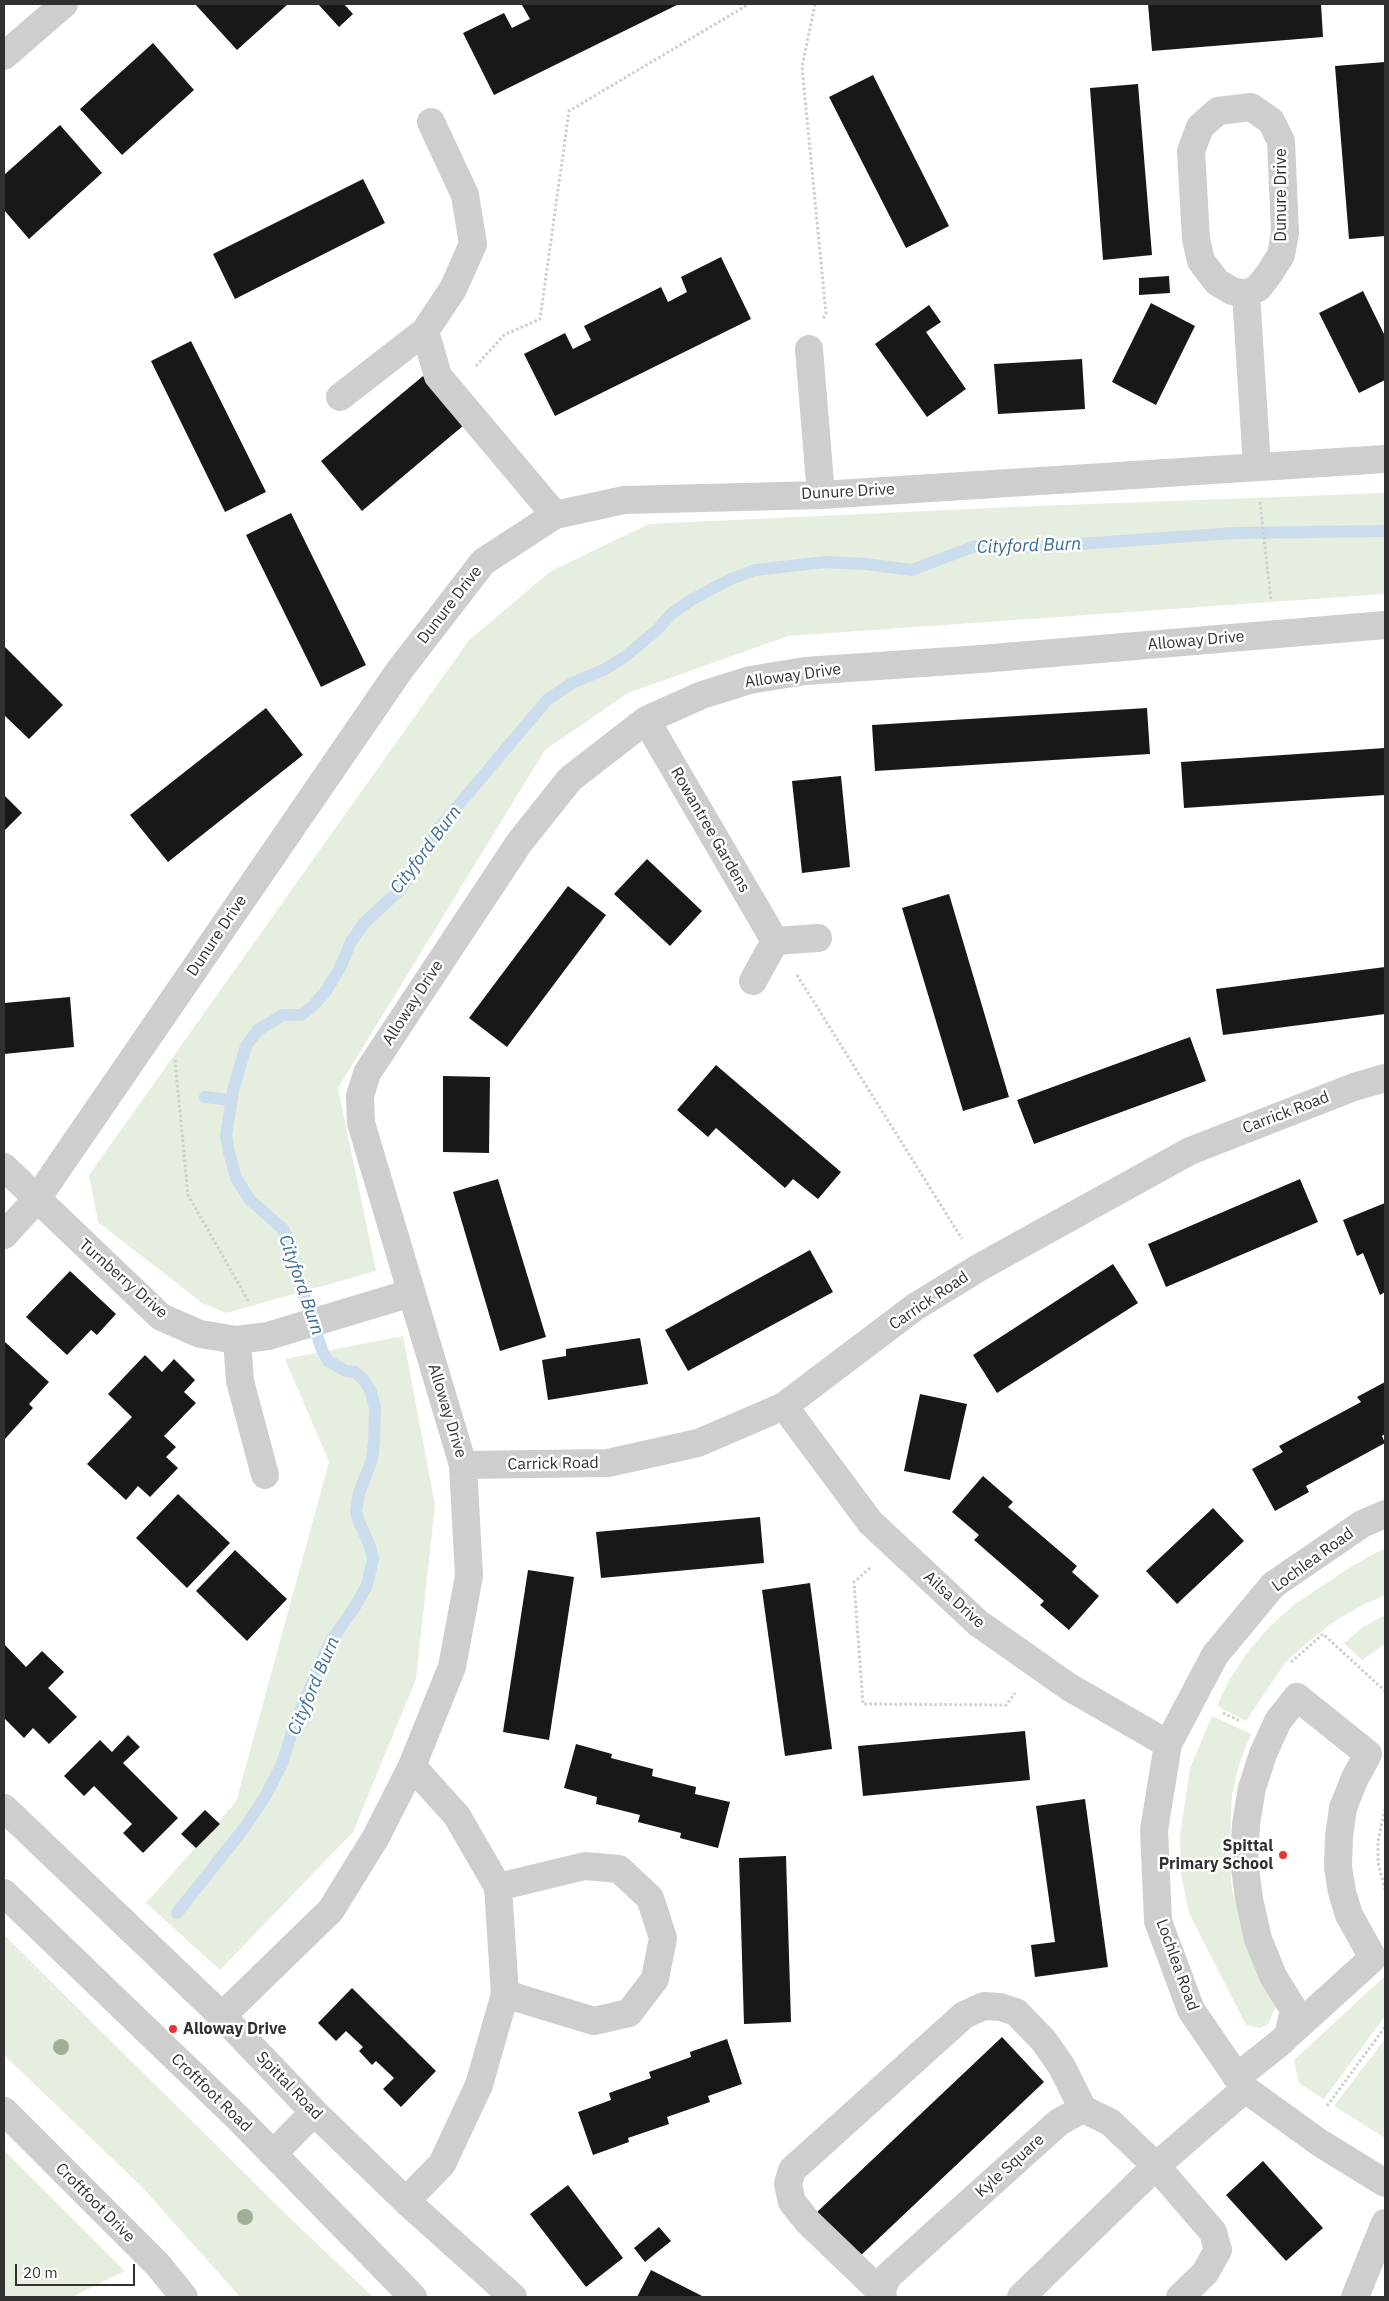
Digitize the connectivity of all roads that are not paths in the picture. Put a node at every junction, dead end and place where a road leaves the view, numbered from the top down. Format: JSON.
{"nodes":[{"id":1,"x":64,"y":4,"type":"edge"},
{"id":2,"x":4,"y":56,"type":"edge"},
{"id":3,"x":431,"y":122,"type":"dead end"},
{"id":4,"x":1246,"y":294,"type":"junction"},
{"id":5,"x":425,"y":331,"type":"junction"},
{"id":6,"x":810,"y":348,"type":"road end"},
{"id":7,"x":340,"y":397,"type":"dead end"},
{"id":8,"x":1385,"y":459,"type":"edge"},
{"id":9,"x":1256,"y":466,"type":"junction"},
{"id":10,"x":821,"y":495,"type":"junction"},
{"id":11,"x":554,"y":515,"type":"junction"},
{"id":12,"x":1385,"y":625,"type":"edge"},
{"id":13,"x":646,"y":720,"type":"junction"},
{"id":14,"x":818,"y":938,"type":"dead end"},
{"id":15,"x":775,"y":941,"type":"junction"},
{"id":16,"x":753,"y":981,"type":"dead end"},
{"id":17,"x":1385,"y":1078,"type":"edge"},
{"id":18,"x":4,"y":1167,"type":"edge"},
{"id":19,"x":36,"y":1200,"type":"junction"},
{"id":20,"x":4,"y":1235,"type":"edge"},
{"id":21,"x":411,"y":1293,"type":"junction"},
{"id":22,"x":237,"y":1340,"type":"junction"},
{"id":23,"x":784,"y":1406,"type":"junction"},
{"id":24,"x":463,"y":1465,"type":"junction"},
{"id":25,"x":265,"y":1474,"type":"dead end"},
{"id":26,"x":1385,"y":1514,"type":"edge"},
{"id":27,"x":1168,"y":1744,"type":"junction"},
{"id":28,"x":412,"y":1766,"type":"junction"},
{"id":29,"x":4,"y":1808,"type":"edge"},
{"id":30,"x":498,"y":1887,"type":"junction"},
{"id":31,"x":4,"y":1893,"type":"edge"},
{"id":32,"x":505,"y":1994,"type":"junction"},
{"id":33,"x":222,"y":2016,"type":"junction"},
{"id":34,"x":1288,"y":2035,"type":"junction"},
{"id":35,"x":1241,"y":2083,"type":"junction"},
{"id":36,"x":1083,"y":2109,"type":"junction"},
{"id":37,"x":4,"y":2111,"type":"edge"},
{"id":38,"x":314,"y":2112,"type":"junction"},
{"id":39,"x":273,"y":2154,"type":"junction"},
{"id":40,"x":1156,"y":2166,"type":"junction"},
{"id":41,"x":1385,"y":2183,"type":"edge"},
{"id":42,"x":406,"y":2201,"type":"junction"},
{"id":43,"x":1385,"y":2223,"type":"edge"},
{"id":44,"x":882,"y":2295,"type":"edge"},
{"id":45,"x":184,"y":2297,"type":"edge"},
{"id":46,"x":413,"y":2297,"type":"edge"},
{"id":47,"x":513,"y":2297,"type":"edge"},
{"id":48,"x":1021,"y":2297,"type":"edge"},
{"id":49,"x":1180,"y":2297,"type":"edge"},
{"id":50,"x":1355,"y":2297,"type":"edge"}],
"edges":[{"from":1,"to":2,"type":"street"},
{"from":3,"to":5,"type":"street"},
{"from":4,"to":4,"type":"street","name":"Dunure Drive"},
{"from":4,"to":9,"type":"street"},
{"from":5,"to":7,"type":"street"},
{"from":5,"to":11,"type":"street"},
{"from":6,"to":10,"type":"street"},
{"from":8,"to":9,"type":"street","name":"Dunure Drive"},
{"from":9,"to":10,"type":"street","name":"Dunure Drive"},
{"from":10,"to":11,"type":"street","name":"Dunure Drive"},
{"from":11,"to":19,"type":"street","name":"Dunure Drive"},
{"from":12,"to":13,"type":"street","name":"Alloway Drive"},
{"from":13,"to":15,"type":"street","name":"Rowantree Gardens"},
{"from":13,"to":21,"type":"street","name":"Alloway Drive"},
{"from":14,"to":15,"type":"street"},
{"from":15,"to":16,"type":"street"},
{"from":17,"to":23,"type":"street","name":"Carrick Road"},
{"from":18,"to":19,"type":"street","name":"Turnberry Drive"},
{"from":19,"to":20,"type":"street","name":"Dunure Drive"},
{"from":19,"to":22,"type":"street","name":"Turnberry Drive"},
{"from":21,"to":22,"type":"street","name":"Turnberry Drive"},
{"from":21,"to":24,"type":"street","name":"Alloway Drive"},
{"from":22,"to":25,"type":"street"},
{"from":23,"to":24,"type":"street","name":"Carrick Road"},
{"from":23,"to":27,"type":"street","name":"Ailsa Drive"},
{"from":24,"to":28,"type":"street","name":"Alloway Drive"},
{"from":26,"to":27,"type":"street","name":"Lochlea Road"},
{"from":27,"to":35,"type":"street","name":"Lochlea Road"},
{"from":28,"to":30,"type":"street"},
{"from":28,"to":33,"type":"street","name":"Alloway Drive"},
{"from":29,"to":33,"type":"street","name":"Spittal Road"},
{"from":30,"to":32,"type":"street"},
{"from":30,"to":32,"type":"street"},
{"from":31,"to":39,"type":"street","name":"Croftfoot Road"},
{"from":32,"to":42,"type":"street"},
{"from":33,"to":38,"type":"street","name":"Spittal Road"},
{"from":34,"to":34,"type":"street"},
{"from":34,"to":35,"type":"street"},
{"from":35,"to":40,"type":"street"},
{"from":35,"to":41,"type":"street","name":"Lochlea Road"},
{"from":36,"to":40,"type":"street"},
{"from":36,"to":44,"type":"street","name":"Kyle Square"},
{"from":36,"to":44,"type":"street"},
{"from":37,"to":45,"type":"street","name":"Croftfoot Drive"},
{"from":38,"to":39,"type":"street"},
{"from":38,"to":42,"type":"street","name":"Spittal Road"},
{"from":39,"to":46,"type":"street","name":"Croftfoot Road"},
{"from":40,"to":48,"type":"street"},
{"from":40,"to":49,"type":"street"},
{"from":42,"to":47,"type":"street","name":"Spittal Road"},
{"from":43,"to":50,"type":"street"}]}
